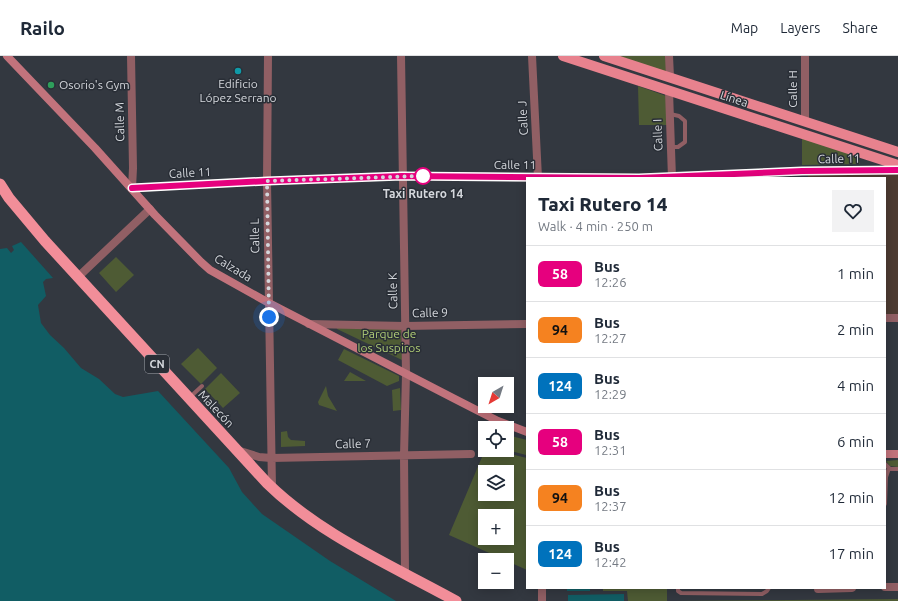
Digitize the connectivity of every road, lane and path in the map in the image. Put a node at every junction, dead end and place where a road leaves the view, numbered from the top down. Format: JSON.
{"nodes":[{"id":1,"x":7,"y":56,"type":"edge"},
{"id":2,"x":131,"y":56,"type":"edge"},
{"id":3,"x":268,"y":56,"type":"edge"},
{"id":4,"x":401,"y":56,"type":"edge"},
{"id":5,"x":532,"y":56,"type":"edge"},
{"id":6,"x":563,"y":56,"type":"edge"},
{"id":7,"x":604,"y":56,"type":"edge"},
{"id":8,"x":669,"y":56,"type":"edge"},
{"id":9,"x":805,"y":56,"type":"edge"},
{"id":10,"x":670,"y":77,"type":"junction"},
{"id":11,"x":669,"y":91,"type":"junction"},
{"id":12,"x":670,"y":114,"type":"junction"},
{"id":13,"x":805,"y":121,"type":"junction"},
{"id":14,"x":671,"y":147,"type":"junction"},
{"id":15,"x":898,"y":152,"type":"edge"},
{"id":16,"x":898,"y":165,"type":"edge"},
{"id":17,"x":898,"y":170,"type":"edge"},
{"id":18,"x":808,"y":174,"type":"edge"},
{"id":19,"x":402,"y":176,"type":"junction"},
{"id":20,"x":538,"y":177,"type":"edge"},
{"id":21,"x":672,"y":177,"type":"edge"},
{"id":22,"x":526,"y":178,"type":"edge"},
{"id":23,"x":267,"y":181,"type":"junction"},
{"id":24,"x":0,"y":184,"type":"edge"},
{"id":25,"x":132,"y":188,"type":"junction"},
{"id":26,"x":150,"y":209,"type":"junction"},
{"id":27,"x":78,"y":277,"type":"junction"},
{"id":28,"x":269,"y":303,"type":"junction"},
{"id":29,"x":886,"y":318,"type":"edge"},
{"id":30,"x":898,"y":318,"type":"edge"},
{"id":31,"x":309,"y":324,"type":"junction"},
{"id":32,"x":526,"y":324,"type":"edge"},
{"id":33,"x":405,"y":326,"type":"junction"},
{"id":34,"x":406,"y":374,"type":"junction"},
{"id":35,"x":202,"y":386,"type":"dead end"},
{"id":36,"x":189,"y":399,"type":"junction"},
{"id":37,"x":526,"y":432,"type":"edge"},
{"id":38,"x":236,"y":450,"type":"junction"},
{"id":39,"x":471,"y":454,"type":"dead end"},
{"id":40,"x":886,"y":454,"type":"edge"},
{"id":41,"x":898,"y":454,"type":"edge"},
{"id":42,"x":404,"y":455,"type":"junction"},
{"id":43,"x":271,"y":458,"type":"junction"},
{"id":44,"x":886,"y":465,"type":"edge"},
{"id":45,"x":889,"y":468,"type":"junction"},
{"id":46,"x":898,"y":469,"type":"edge"},
{"id":47,"x":886,"y":477,"type":"edge"},
{"id":48,"x":272,"y":488,"type":"junction"},
{"id":49,"x":405,"y":573,"type":"junction"},
{"id":50,"x":898,"y":586,"type":"edge"},
{"id":51,"x":886,"y":587,"type":"edge"},
{"id":52,"x":542,"y":589,"type":"edge"},
{"id":53,"x":678,"y":589,"type":"edge"},
{"id":54,"x":768,"y":589,"type":"edge"},
{"id":55,"x":456,"y":601,"type":"edge"},
{"id":56,"x":542,"y":601,"type":"edge"}],
"edges":[{"from":1,"to":25,"type":"main road","name":"Calzada"},
{"from":2,"to":25,"type":"street","name":"Calle M"},
{"from":3,"to":23,"type":"street","name":"Calle L"},
{"from":4,"to":19,"type":"street","name":"Calle K"},
{"from":5,"to":20,"type":"street","name":"Calle J"},
{"from":6,"to":11,"type":"main road","name":"Línea"},
{"from":7,"to":10,"type":"main road","name":"Línea"},
{"from":8,"to":10,"type":"street"},
{"from":9,"to":13,"type":"street","name":"Calle H"},
{"from":10,"to":13,"type":"main road","name":"Línea"},
{"from":11,"to":12,"type":"street","name":"Calle I"},
{"from":11,"to":16,"type":"main road","name":"Línea"},
{"from":12,"to":14,"type":"street","name":"Calle I"},
{"from":12,"to":14,"type":"lane"},
{"from":13,"to":15,"type":"main road","name":"Línea"},
{"from":14,"to":21,"type":"street","name":"Calle I"},
{"from":17,"to":18,"type":"street","name":"Calle 11"},
{"from":18,"to":21,"type":"street","name":"Calle 11"},
{"from":19,"to":22,"type":"street","name":"Calle 11"},
{"from":19,"to":23,"type":"street","name":"Calle 11"},
{"from":19,"to":33,"type":"street","name":"Calle K"},
{"from":23,"to":25,"type":"street","name":"Calle 11"},
{"from":23,"to":28,"type":"street","name":"Calle L"},
{"from":24,"to":27,"type":"highway","name":"Malecón","number":"CN"},
{"from":25,"to":26,"type":"main road","name":"Calzada"},
{"from":26,"to":27,"type":"street"},
{"from":26,"to":28,"type":"main road","name":"Calzada"},
{"from":27,"to":36,"type":"highway","name":"Malecón","number":"CN"},
{"from":28,"to":31,"type":"main road","name":"Calzada"},
{"from":28,"to":43,"type":"street","name":"Calle L"},
{"from":29,"to":30,"type":"street"},
{"from":31,"to":33,"type":"street","name":"Calle 9"},
{"from":31,"to":34,"type":"main road","name":"Calzada"},
{"from":32,"to":33,"type":"street","name":"Calle 9"},
{"from":33,"to":34,"type":"street","name":"Calle K"},
{"from":34,"to":37,"type":"main road","name":"Calzada"},
{"from":34,"to":42,"type":"street","name":"Calle K"},
{"from":35,"to":36,"type":"lane"},
{"from":36,"to":38,"type":"highway","name":"Malecón","number":"CN"},
{"from":38,"to":43,"type":"street","name":"Calle 7"},
{"from":38,"to":48,"type":"highway","name":"Malecón","number":"CN"},
{"from":39,"to":42,"type":"street","name":"Calle 7"},
{"from":40,"to":41,"type":"main road"},
{"from":42,"to":43,"type":"street","name":"Calle 7"},
{"from":42,"to":49,"type":"street","name":"Calle K"},
{"from":43,"to":48,"type":"street","name":"Calle L"},
{"from":44,"to":45,"type":"lane"},
{"from":45,"to":46,"type":"lane"},
{"from":45,"to":47,"type":"lane"},
{"from":48,"to":49,"type":"highway","name":"Malecón","number":"CN"},
{"from":49,"to":55,"type":"highway","name":"Malecón","number":"CN"},
{"from":50,"to":51,"type":"street"},
{"from":52,"to":56,"type":"street"},
{"from":53,"to":54,"type":"lane"}]}
